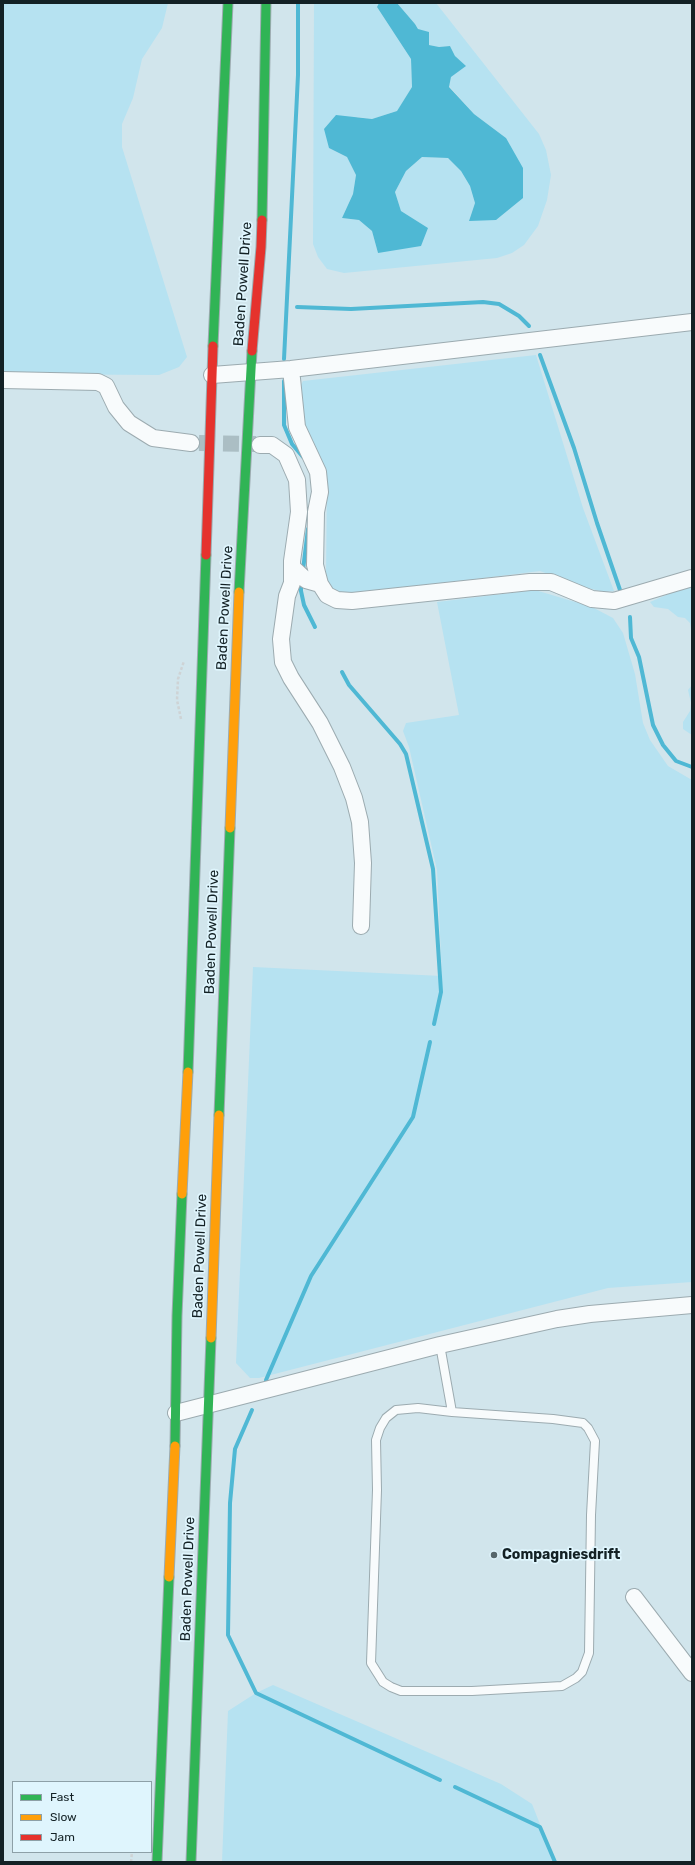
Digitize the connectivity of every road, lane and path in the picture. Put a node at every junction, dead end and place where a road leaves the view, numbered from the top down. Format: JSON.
{"nodes":[{"id":1,"x":228,"y":3,"type":"edge"},
{"id":2,"x":266,"y":3,"type":"edge"},
{"id":3,"x":692,"y":322,"type":"edge"},
{"id":4,"x":291,"y":369,"type":"junction"},
{"id":5,"x":250,"y":372,"type":"junction"},
{"id":6,"x":212,"y":375,"type":"junction"},
{"id":7,"x":3,"y":380,"type":"edge"},
{"id":8,"x":191,"y":443,"type":"tunnel mouth"},
{"id":9,"x":260,"y":445,"type":"tunnel mouth"},
{"id":10,"x":292,"y":567,"type":"junction"},
{"id":11,"x":692,"y":578,"type":"edge"},
{"id":12,"x":320,"y":584,"type":"junction"},
{"id":13,"x":361,"y":926,"type":"dead end"},
{"id":14,"x":692,"y":1306,"type":"edge"},
{"id":15,"x":440,"y":1345,"type":"junction"},
{"id":16,"x":209,"y":1405,"type":"junction"},
{"id":17,"x":452,"y":1412,"type":"junction"},
{"id":18,"x":176,"y":1413,"type":"junction"},
{"id":19,"x":634,"y":1597,"type":"dead end"},
{"id":20,"x":692,"y":1673,"type":"edge"},
{"id":21,"x":157,"y":1862,"type":"edge"},
{"id":22,"x":191,"y":1862,"type":"edge"}],
"edges":[{"from":1,"to":6,"type":"main road","name":"Baden Powell Drive"},
{"from":2,"to":5,"type":"main road","name":"Baden Powell Drive"},
{"from":3,"to":4,"type":"street"},
{"from":4,"to":5,"type":"street"},
{"from":4,"to":12,"type":"street"},
{"from":5,"to":6,"type":"street"},
{"from":5,"to":16,"type":"main road","name":"Baden Powell Drive"},
{"from":6,"to":18,"type":"main road","name":"Baden Powell Drive"},
{"from":7,"to":8,"type":"street"},
{"from":9,"to":10,"type":"street"},
{"from":10,"to":12,"type":"street"},
{"from":10,"to":13,"type":"street"},
{"from":11,"to":12,"type":"street"},
{"from":14,"to":15,"type":"street"},
{"from":15,"to":16,"type":"street"},
{"from":15,"to":17,"type":"lane"},
{"from":16,"to":18,"type":"street"},
{"from":16,"to":22,"type":"main road","name":"Baden Powell Drive"},
{"from":17,"to":17,"type":"lane"},
{"from":18,"to":21,"type":"main road","name":"Baden Powell Drive"},
{"from":19,"to":20,"type":"street"}]}
